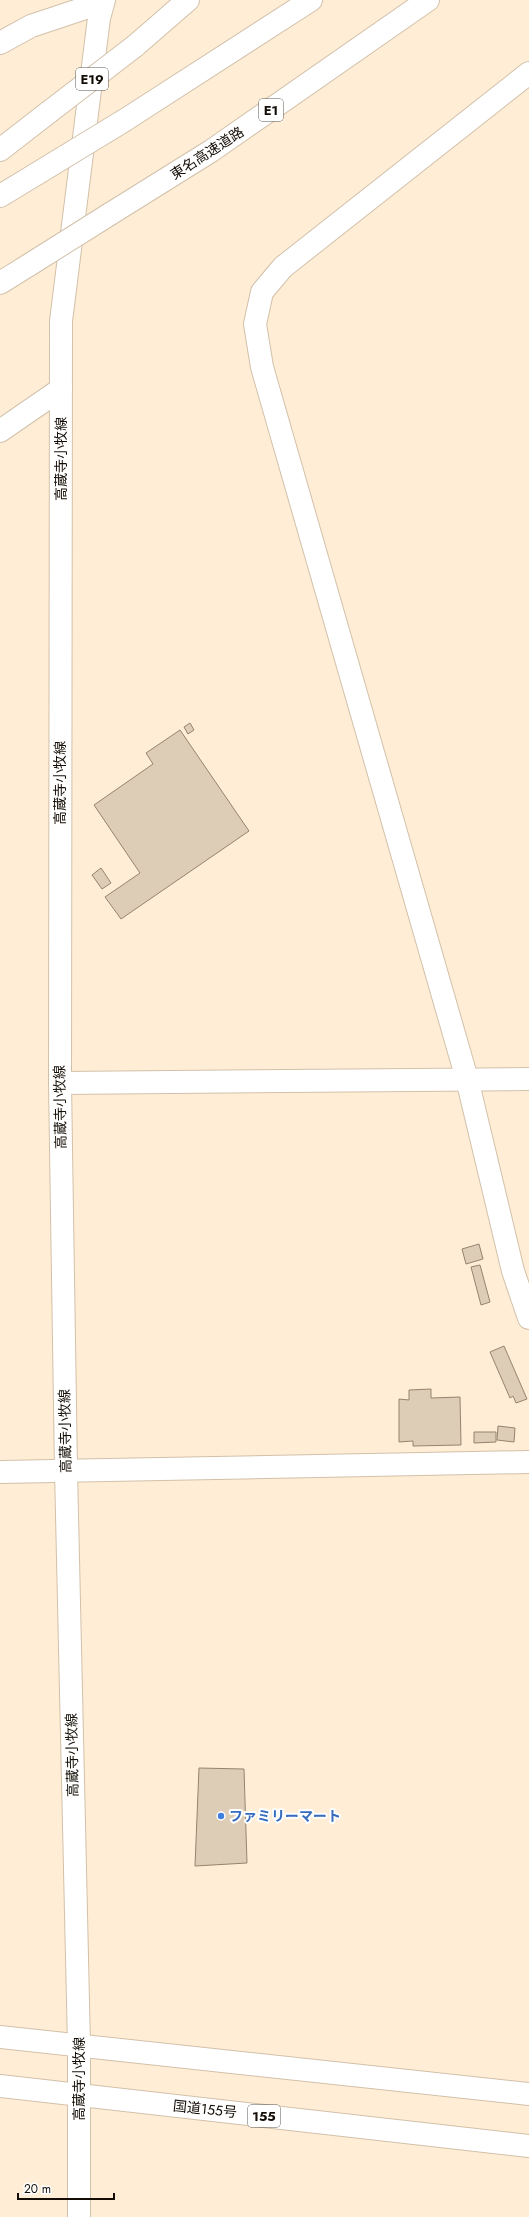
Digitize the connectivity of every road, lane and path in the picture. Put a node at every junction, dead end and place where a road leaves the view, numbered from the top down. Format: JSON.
{"nodes":[{"id":1,"x":188,"y":0,"type":"edge"},
{"id":2,"x":311,"y":0,"type":"edge"},
{"id":3,"x":428,"y":0,"type":"edge"},
{"id":4,"x":104,"y":1,"type":"edge"},
{"id":5,"x":0,"y":44,"type":"edge"},
{"id":6,"x":529,"y":72,"type":"edge"},
{"id":7,"x":0,"y":150,"type":"edge"},
{"id":8,"x":0,"y":196,"type":"edge"},
{"id":9,"x":0,"y":282,"type":"edge"},
{"id":10,"x":62,"y":389,"type":"junction"},
{"id":11,"x":0,"y":431,"type":"edge"},
{"id":12,"x":467,"y":1078,"type":"junction"},
{"id":13,"x":529,"y":1079,"type":"edge"},
{"id":14,"x":60,"y":1083,"type":"junction"},
{"id":15,"x":529,"y":1318,"type":"edge"},
{"id":16,"x":529,"y":1462,"type":"edge"},
{"id":17,"x":66,"y":1470,"type":"junction"},
{"id":18,"x":0,"y":1472,"type":"edge"},
{"id":19,"x":0,"y":2038,"type":"edge"},
{"id":20,"x":79,"y":2046,"type":"junction"},
{"id":21,"x":0,"y":2086,"type":"edge"},
{"id":22,"x":529,"y":2094,"type":"edge"},
{"id":23,"x":79,"y":2095,"type":"junction"},
{"id":24,"x":529,"y":2146,"type":"edge"},
{"id":25,"x":79,"y":2217,"type":"edge"}],
"edges":[{"from":1,"to":7,"type":"main road","number":"E19","bridge":true},
{"from":2,"to":8,"type":"main road","bridge":true},
{"from":3,"to":9,"type":"main road","name":"東名高速道路","number":"E1","bridge":true},
{"from":4,"to":5,"type":"main road"},
{"from":4,"to":10,"type":"main road","name":"高蔵寺小牧線"},
{"from":6,"to":12,"type":"main road"},
{"from":10,"to":11,"type":"main road"},
{"from":10,"to":14,"type":"main road","name":"高蔵寺小牧線"},
{"from":12,"to":13,"type":"main road"},
{"from":12,"to":14,"type":"main road"},
{"from":12,"to":15,"type":"main road"},
{"from":14,"to":17,"type":"main road","name":"高蔵寺小牧線"},
{"from":16,"to":17,"type":"main road"},
{"from":17,"to":18,"type":"main road"},
{"from":17,"to":20,"type":"main road","name":"高蔵寺小牧線"},
{"from":19,"to":20,"type":"main road"},
{"from":20,"to":22,"type":"main road"},
{"from":20,"to":23,"type":"main road","name":"高蔵寺小牧線"},
{"from":21,"to":23,"type":"main road","name":"国道155号","number":"155"},
{"from":23,"to":24,"type":"main road","name":"国道155号","number":"155"},
{"from":23,"to":25,"type":"main road","name":"高蔵寺小牧線"}]}
